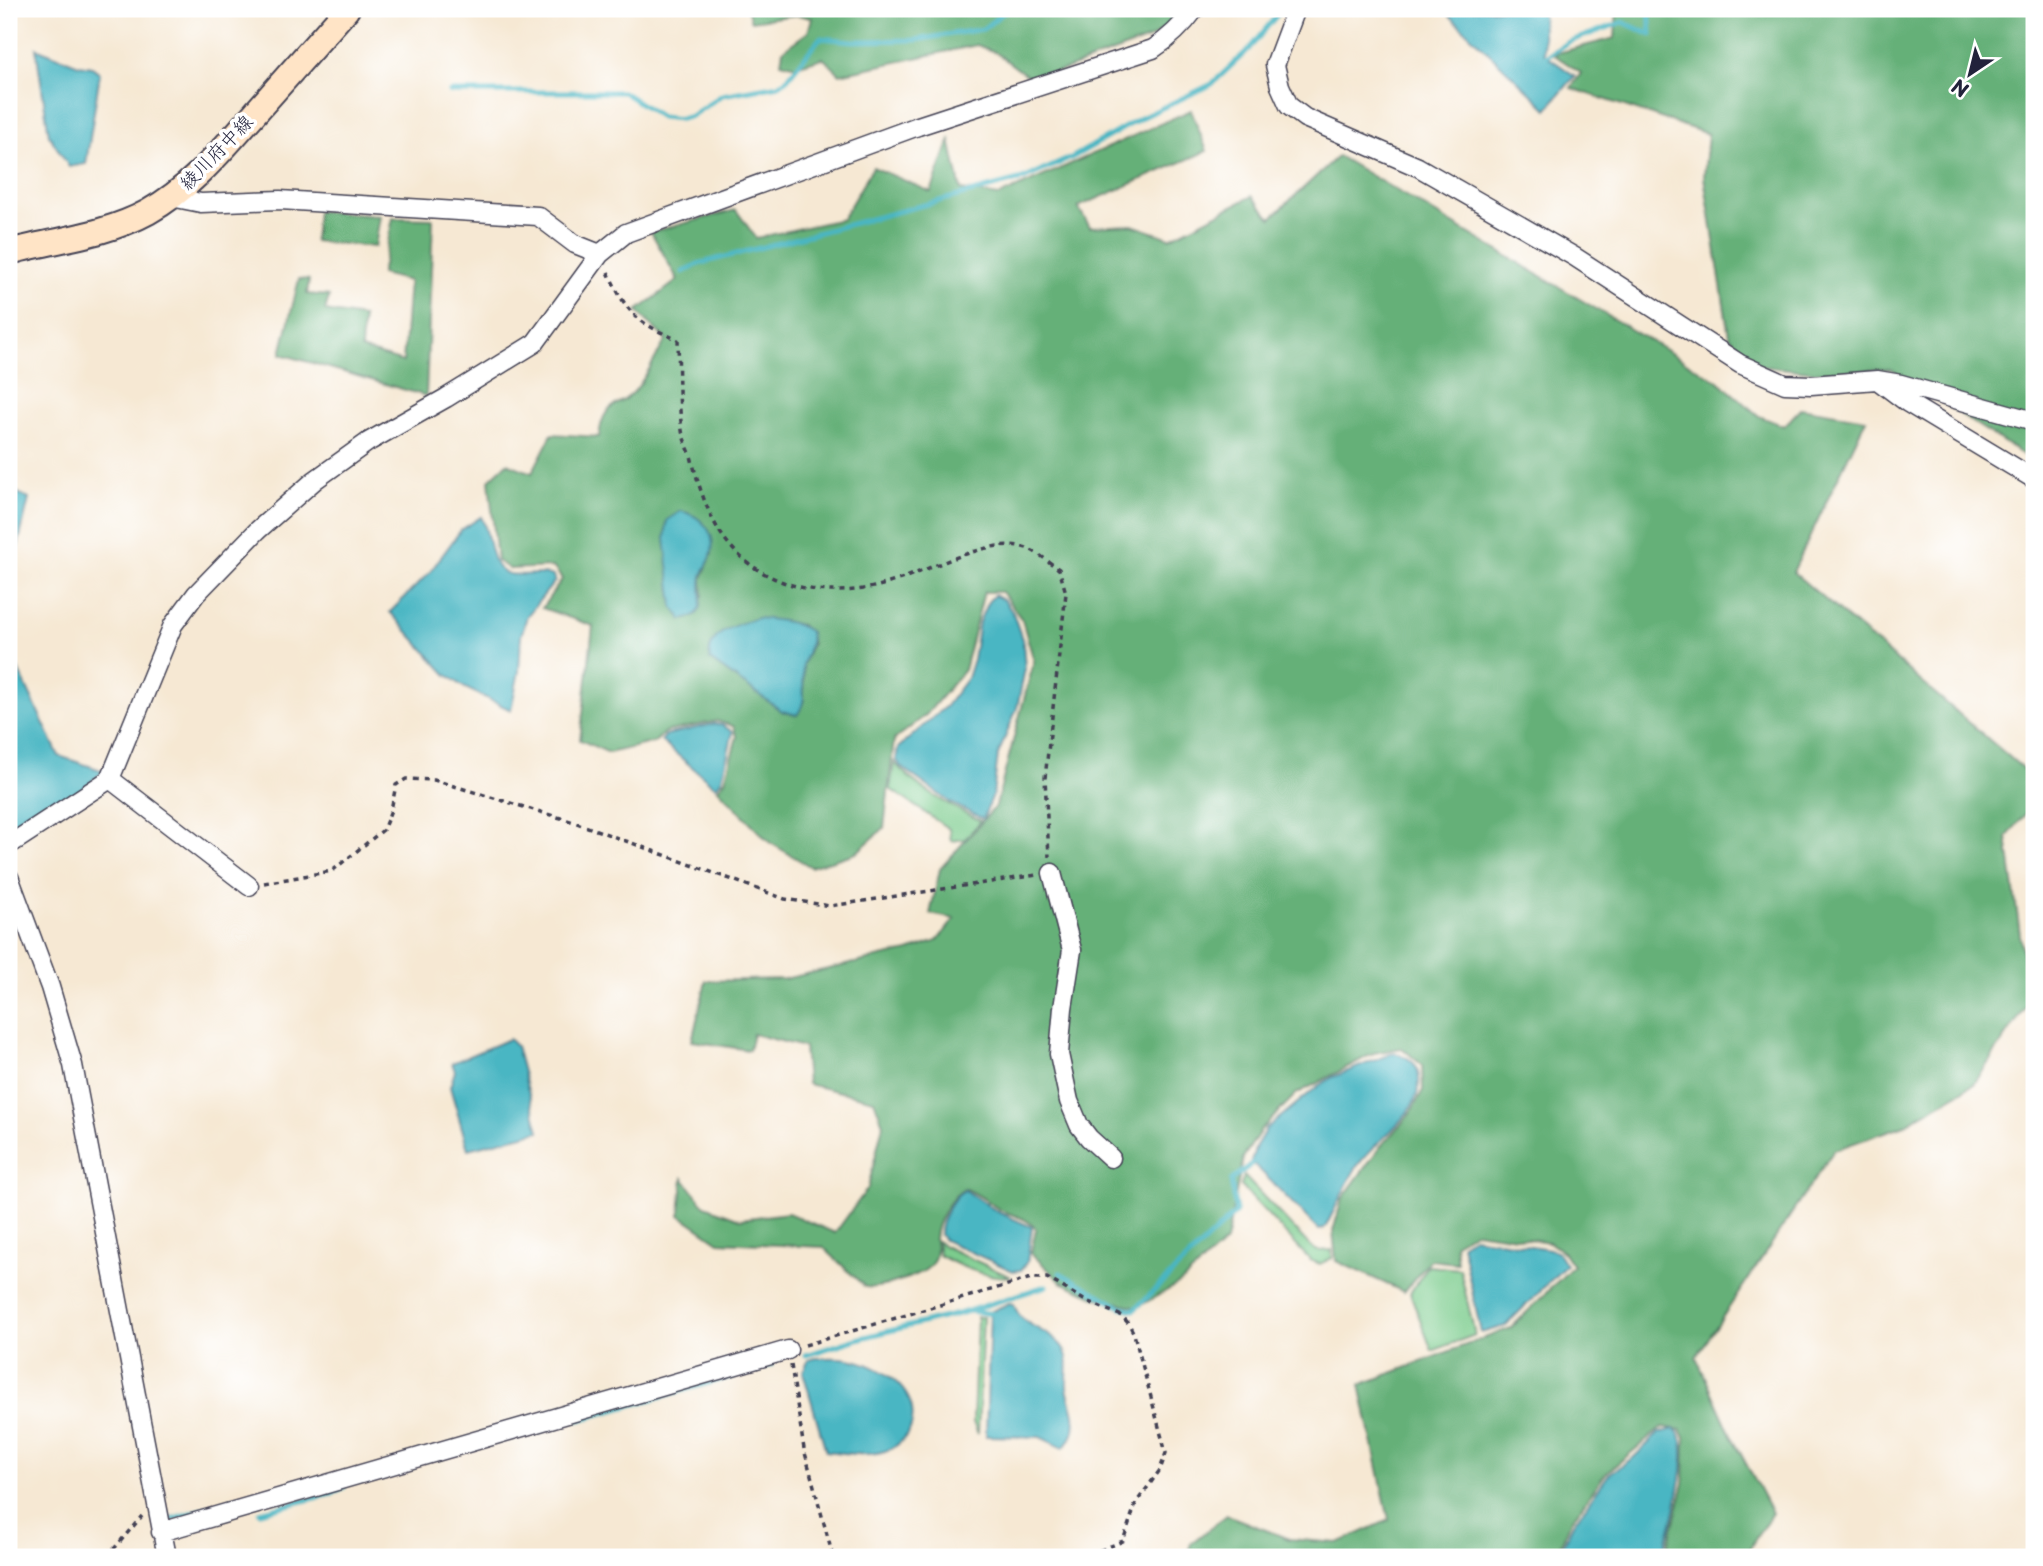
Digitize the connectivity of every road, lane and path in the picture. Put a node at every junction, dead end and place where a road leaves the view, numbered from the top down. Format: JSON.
{"nodes":[{"id":1,"x":346,"y":9,"type":"edge"},
{"id":2,"x":1195,"y":9,"type":"edge"},
{"id":3,"x":1296,"y":9,"type":"edge"},
{"id":4,"x":171,"y":197,"type":"junction"},
{"id":5,"x":600,"y":254,"type":"junction"},
{"id":6,"x":9,"y":255,"type":"edge"},
{"id":7,"x":1877,"y":380,"type":"junction"},
{"id":8,"x":2034,"y":421,"type":"edge"},
{"id":9,"x":2034,"y":479,"type":"edge"},
{"id":10,"x":110,"y":779,"type":"junction"},
{"id":11,"x":9,"y":845,"type":"edge"},
{"id":12,"x":1052,"y":873,"type":"junction"},
{"id":13,"x":9,"y":877,"type":"edge"},
{"id":14,"x":249,"y":886,"type":"joint"},
{"id":15,"x":1111,"y":1157,"type":"dead end"},
{"id":16,"x":788,"y":1350,"type":"junction"},
{"id":17,"x":157,"y":1511,"type":"junction"},
{"id":18,"x":161,"y":1532,"type":"junction"},
{"id":19,"x":107,"y":1557,"type":"edge"},
{"id":20,"x":167,"y":1557,"type":"edge"},
{"id":21,"x":833,"y":1557,"type":"edge"},
{"id":22,"x":1084,"y":1557,"type":"edge"}],
"edges":[{"from":1,"to":4,"type":"main road","name":"綾川府中線"},
{"from":2,"to":5,"type":"street"},
{"from":3,"to":7,"type":"street"},
{"from":4,"to":5,"type":"street"},
{"from":4,"to":6,"type":"main road","name":"綾川府中線"},
{"from":5,"to":10,"type":"street"},
{"from":5,"to":12,"type":"path"},
{"from":7,"to":8,"type":"street"},
{"from":7,"to":9,"type":"street"},
{"from":10,"to":11,"type":"street"},
{"from":10,"to":14,"type":"street"},
{"from":12,"to":14,"type":"path"},
{"from":12,"to":15,"type":"street"},
{"from":13,"to":17,"type":"street"},
{"from":16,"to":18,"type":"street"},
{"from":16,"to":21,"type":"path"},
{"from":16,"to":22,"type":"path"},
{"from":17,"to":18,"type":"street"},
{"from":17,"to":19,"type":"path"},
{"from":18,"to":20,"type":"street"}]}
